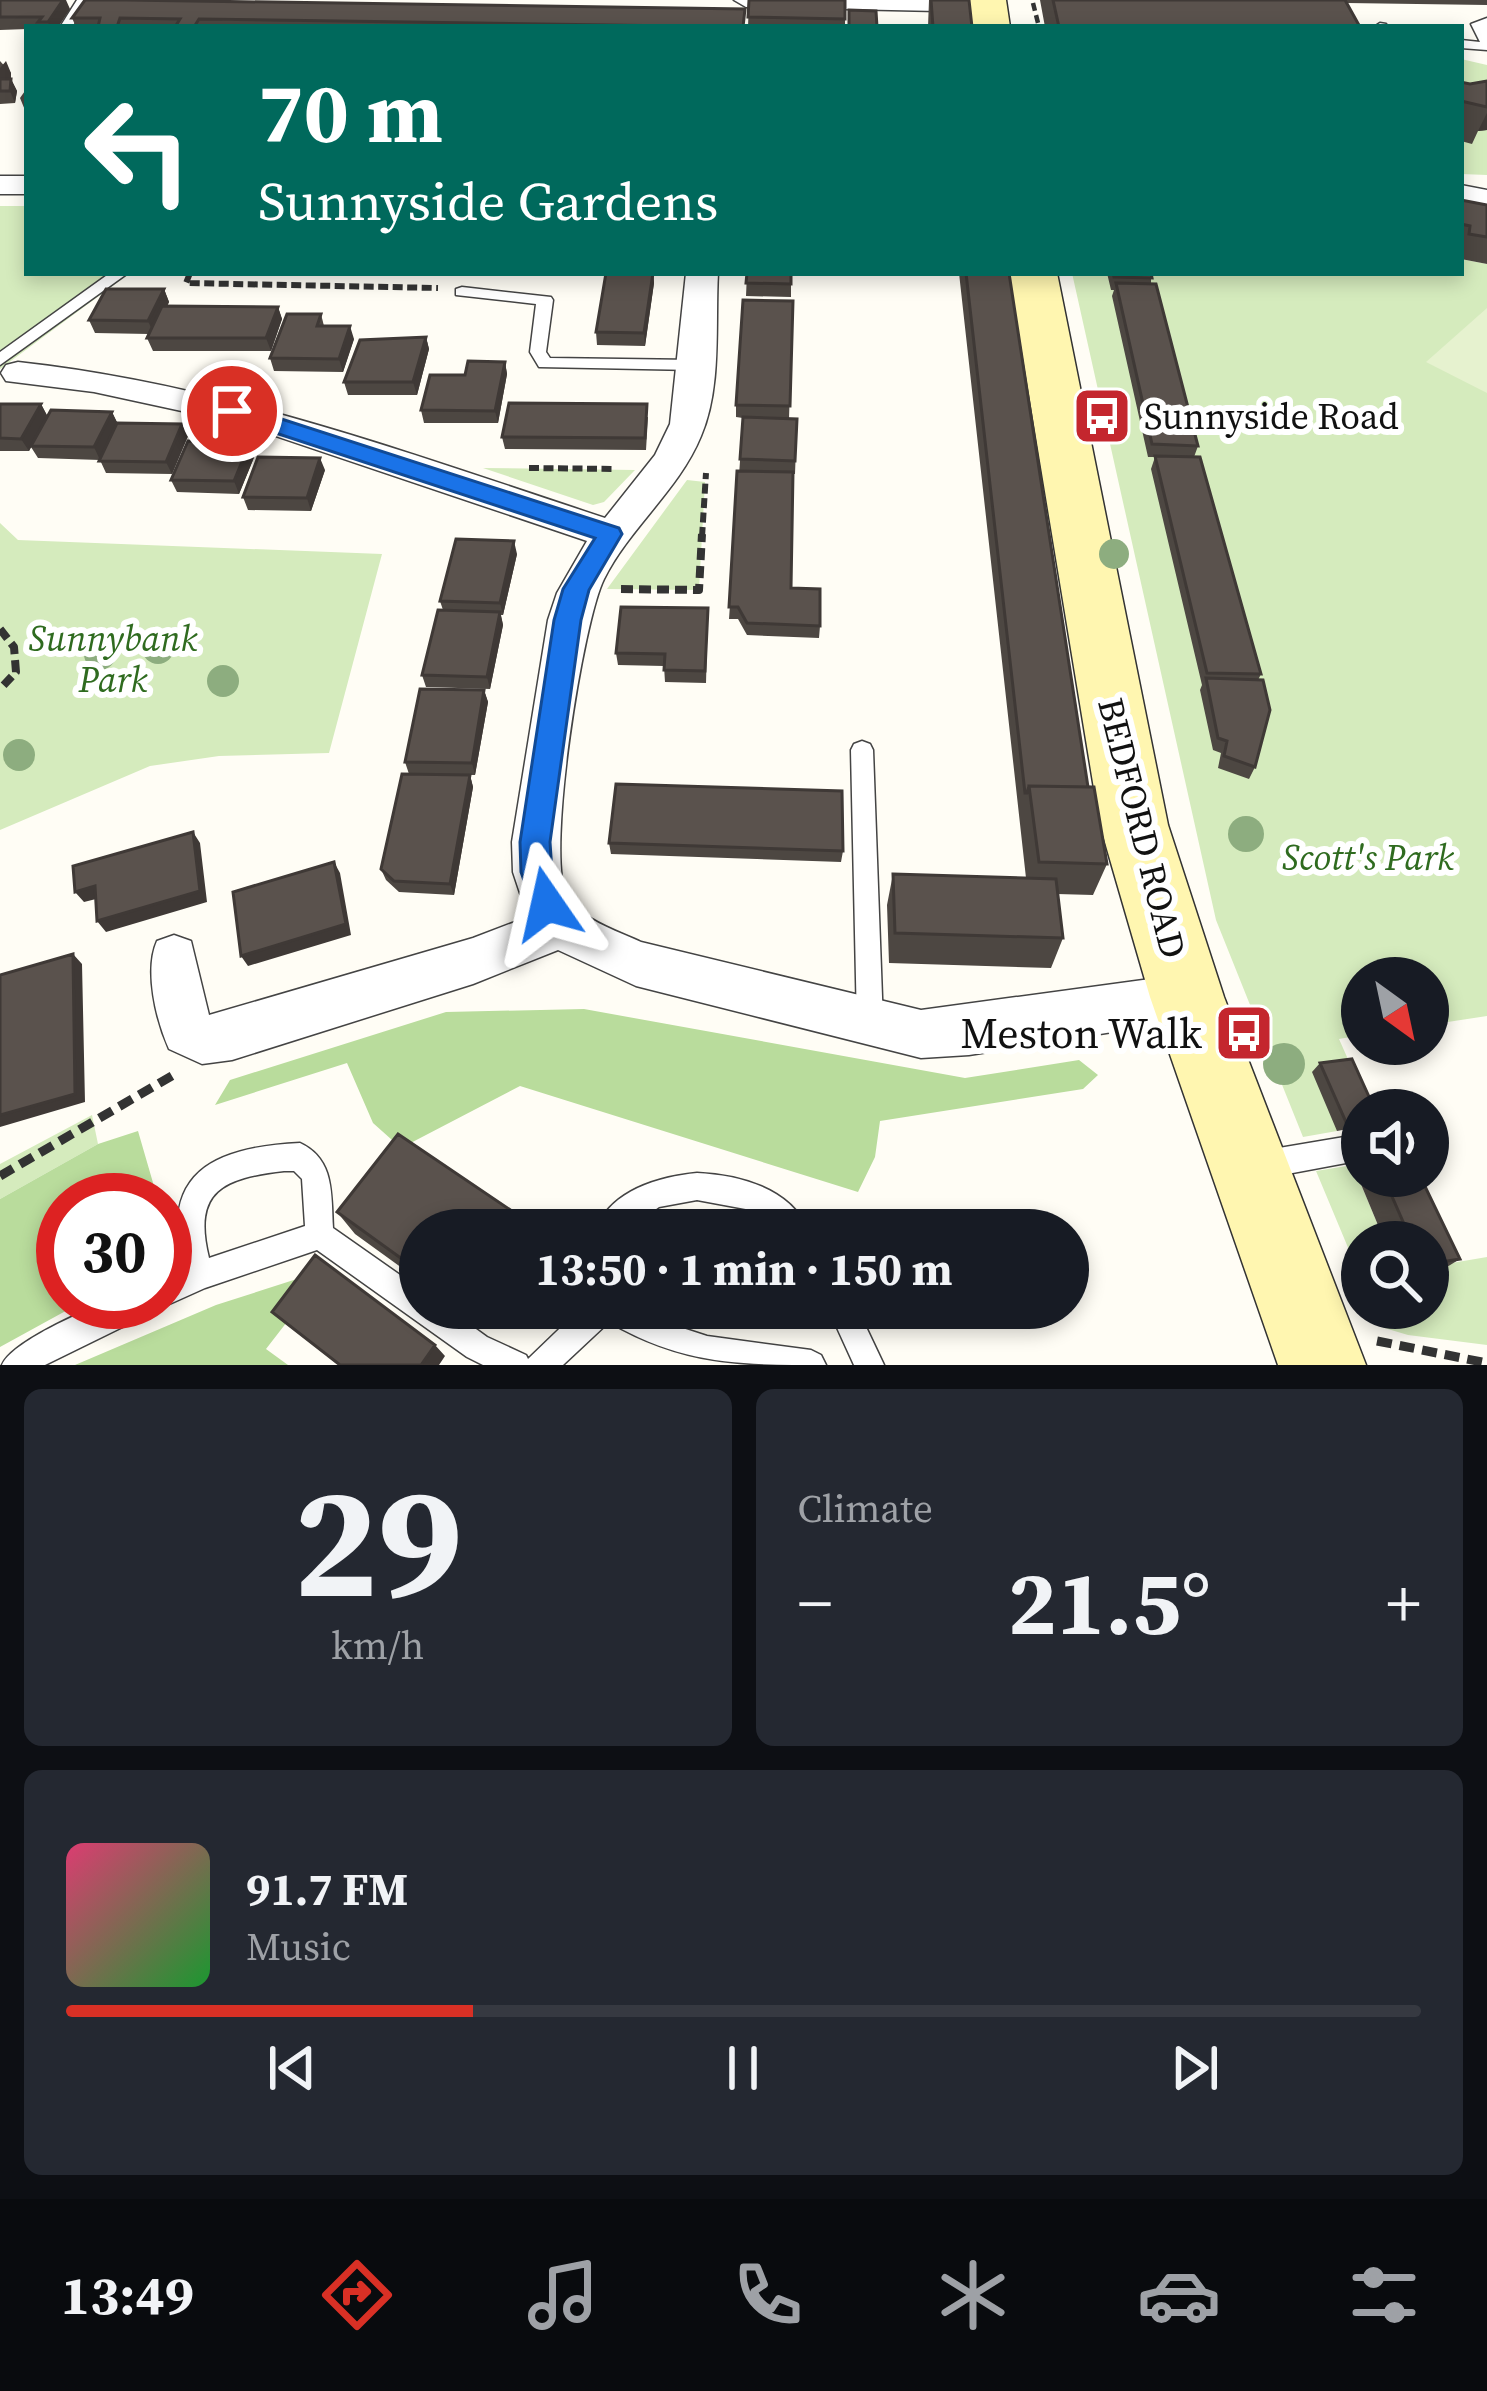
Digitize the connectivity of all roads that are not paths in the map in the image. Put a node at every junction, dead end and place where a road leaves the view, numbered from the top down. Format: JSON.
{"nodes":[{"id":1,"x":746,"y":0,"type":"edge"},
{"id":2,"x":989,"y":11,"type":"edge"},
{"id":3,"x":1487,"y":22,"type":"edge"},
{"id":4,"x":1487,"y":44,"type":"edge"},
{"id":5,"x":116,"y":276,"type":"edge"},
{"id":6,"x":703,"y":276,"type":"edge"},
{"id":7,"x":1034,"y":276,"type":"edge"},
{"id":8,"x":462,"y":292,"type":"road end"},
{"id":9,"x":694,"y":365,"type":"junction"},
{"id":10,"x":9,"y":366,"type":"edge"},
{"id":11,"x":610,"y":534,"type":"junction"},
{"id":12,"x":862,"y":750,"type":"dead end"},
{"id":13,"x":563,"y":926,"type":"junction"},
{"id":14,"x":174,"y":957,"type":"dead end"},
{"id":15,"x":1187,"y":997,"type":"junction"},
{"id":16,"x":870,"y":1024,"type":"junction"},
{"id":17,"x":1341,"y":1151,"type":"edge"},
{"id":18,"x":1249,"y":1167,"type":"junction"},
{"id":19,"x":632,"y":1209,"type":"edge"},
{"id":20,"x":771,"y":1209,"type":"edge"},
{"id":21,"x":320,"y":1235,"type":"junction"},
{"id":22,"x":200,"y":1275,"type":"junction"},
{"id":23,"x":192,"y":1279,"type":"edge"},
{"id":24,"x":399,"y":1291,"type":"edge"},
{"id":25,"x":83,"y":1329,"type":"edge"},
{"id":26,"x":454,"y":1329,"type":"edge"},
{"id":27,"x":580,"y":1329,"type":"edge"},
{"id":28,"x":648,"y":1329,"type":"edge"},
{"id":29,"x":852,"y":1329,"type":"edge"},
{"id":30,"x":1316,"y":1354,"type":"edge"},
{"id":31,"x":17,"y":1365,"type":"edge"},
{"id":32,"x":516,"y":1365,"type":"edge"},
{"id":33,"x":541,"y":1365,"type":"edge"},
{"id":34,"x":811,"y":1365,"type":"edge"},
{"id":35,"x":869,"y":1365,"type":"edge"}],
"edges":[{"from":1,"to":2,"type":"street"},
{"from":3,"to":4,"type":"lane"},
{"from":5,"to":10,"type":"lane"},
{"from":6,"to":9,"type":"street"},
{"from":7,"to":15,"type":"street","name":"BEDFORD ROAD"},
{"from":8,"to":9,"type":"lane"},
{"from":9,"to":11,"type":"street"},
{"from":10,"to":11,"type":"street"},
{"from":11,"to":13,"type":"street"},
{"from":12,"to":16,"type":"lane"},
{"from":13,"to":14,"type":"street"},
{"from":13,"to":16,"type":"street"},
{"from":15,"to":16,"type":"street"},
{"from":15,"to":18,"type":"street","name":"BEDFORD ROAD"},
{"from":17,"to":18,"type":"lane"},
{"from":18,"to":30,"type":"street","name":"BEDFORD ROAD"},
{"from":19,"to":20,"type":"lane"},
{"from":21,"to":22,"type":"lane"},
{"from":21,"to":22,"type":"lane"},
{"from":21,"to":24,"type":"lane"},
{"from":22,"to":23,"type":"lane"},
{"from":25,"to":31,"type":"lane"},
{"from":26,"to":32,"type":"lane"},
{"from":27,"to":33,"type":"lane"},
{"from":28,"to":34,"type":"lane"},
{"from":29,"to":35,"type":"lane"}]}
